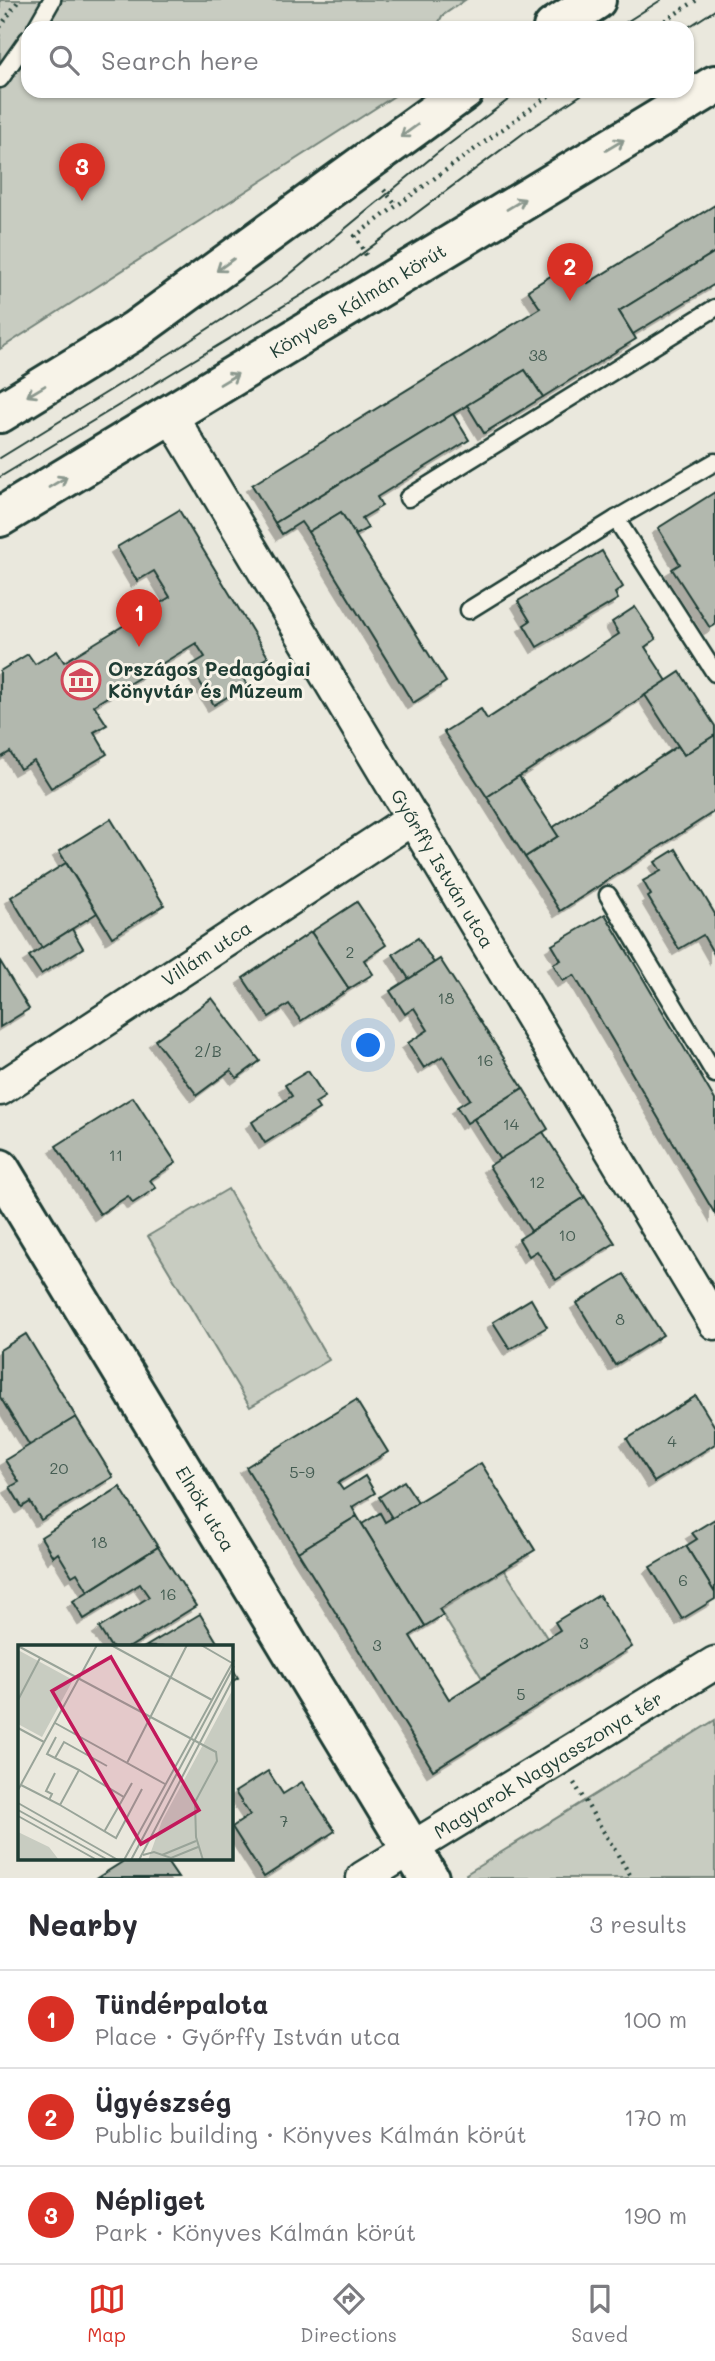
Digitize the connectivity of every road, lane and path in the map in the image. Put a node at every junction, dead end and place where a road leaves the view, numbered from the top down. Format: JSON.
{"nodes":[{"id":1,"x":19,"y":0,"type":"edge"},
{"id":2,"x":52,"y":0,"type":"edge"},
{"id":3,"x":596,"y":0,"type":"edge"},
{"id":4,"x":697,"y":0,"type":"edge"},
{"id":5,"x":40,"y":21,"type":"edge"},
{"id":6,"x":563,"y":21,"type":"edge"},
{"id":7,"x":664,"y":21,"type":"edge"},
{"id":8,"x":0,"y":27,"type":"edge"},
{"id":9,"x":21,"y":49,"type":"edge"},
{"id":10,"x":0,"y":79,"type":"edge"},
{"id":11,"x":715,"y":85,"type":"edge"},
{"id":12,"x":454,"y":98,"type":"edge"},
{"id":13,"x":545,"y":98,"type":"edge"},
{"id":14,"x":693,"y":98,"type":"edge"},
{"id":15,"x":694,"y":98,"type":"edge"},
{"id":16,"x":355,"y":236,"type":"dead end"},
{"id":17,"x":715,"y":308,"type":"edge"},
{"id":18,"x":0,"y":412,"type":"edge"},
{"id":19,"x":170,"y":414,"type":"junction"},
{"id":20,"x":715,"y":462,"type":"edge"},
{"id":21,"x":408,"y":498,"type":"dead end"},
{"id":22,"x":0,"y":517,"type":"edge"},
{"id":23,"x":616,"y":519,"type":"junction"},
{"id":24,"x":469,"y":610,"type":"dead end"},
{"id":25,"x":715,"y":673,"type":"edge"},
{"id":26,"x":413,"y":818,"type":"junction"},
{"id":27,"x":608,"y":895,"type":"dead end"},
{"id":28,"x":715,"y":1074,"type":"edge"},
{"id":29,"x":0,"y":1089,"type":"edge"},
{"id":30,"x":0,"y":1169,"type":"edge"},
{"id":31,"x":715,"y":1323,"type":"edge"},
{"id":32,"x":715,"y":1663,"type":"edge"},
{"id":33,"x":559,"y":1759,"type":"junction"},
{"id":34,"x":420,"y":1864,"type":"edge"},
{"id":35,"x":363,"y":1878,"type":"edge"},
{"id":36,"x":632,"y":1878,"type":"edge"}],
"edges":[{"from":1,"to":8,"type":"path"},
{"from":2,"to":5,"type":"lane"},
{"from":3,"to":6,"type":"main road"},
{"from":4,"to":7,"type":"path"},
{"from":9,"to":10,"type":"lane"},
{"from":15,"to":11,"type":"main road","name":"Könyves Kálmán körút","one_way":true},
{"from":12,"to":18,"type":"main road","one_way":true},
{"from":13,"to":16,"type":"path"},
{"from":19,"to":14,"type":"main road","name":"Könyves Kálmán körút","one_way":true},
{"from":17,"to":21,"type":"lane"},
{"from":22,"to":19,"type":"main road","name":"Könyves Kálmán körút","one_way":true},
{"from":19,"to":26,"type":"street","name":"Győrffy István utca"},
{"from":20,"to":23,"type":"lane"},
{"from":23,"to":24,"type":"lane"},
{"from":23,"to":25,"type":"lane"},
{"from":26,"to":29,"type":"street","name":"Villám utca"},
{"from":26,"to":31,"type":"street","name":"Győrffy István utca"},
{"from":27,"to":28,"type":"lane"},
{"from":30,"to":34,"type":"main road","name":"Elnök utca"},
{"from":32,"to":33,"type":"street","name":"Magyarok Nagyasszonya tér"},
{"from":33,"to":34,"type":"street","name":"Magyarok Nagyasszonya tér"},
{"from":33,"to":36,"type":"path"},
{"from":34,"to":35,"type":"street","name":"Magyarok Nagyasszonya tér"}]}
